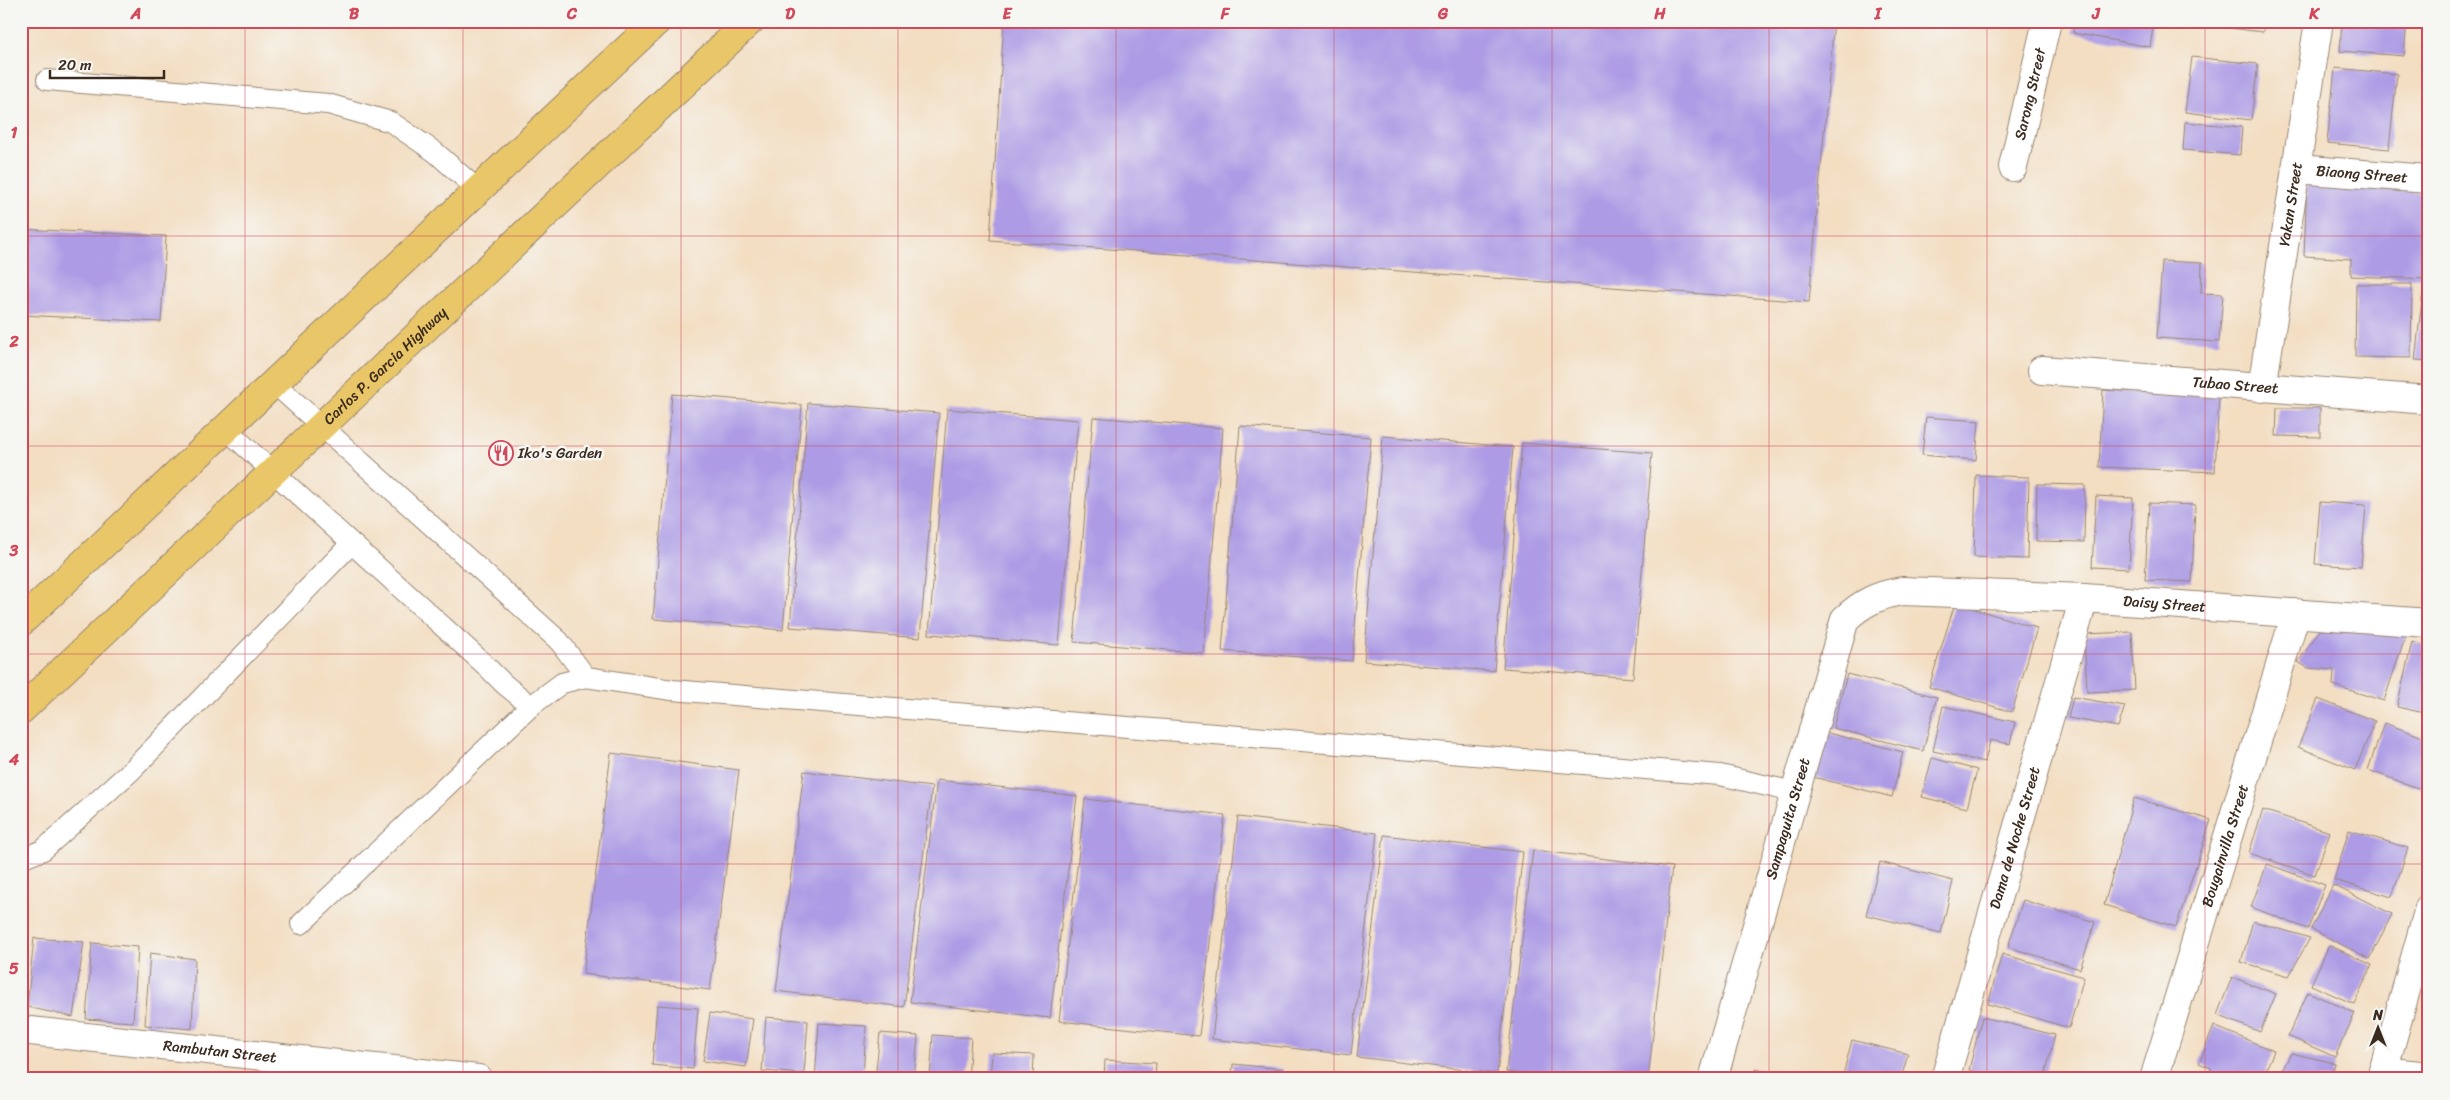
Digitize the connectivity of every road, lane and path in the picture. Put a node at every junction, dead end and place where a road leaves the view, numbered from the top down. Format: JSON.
{"nodes":[{"id":1,"x":657,"y":21,"type":"edge"},
{"id":2,"x":750,"y":21,"type":"edge"},
{"id":3,"x":2047,"y":21,"type":"edge"},
{"id":4,"x":2319,"y":21,"type":"edge"},
{"id":5,"x":47,"y":80,"type":"dead end"},
{"id":6,"x":2013,"y":168,"type":"dead end"},
{"id":7,"x":2296,"y":169,"type":"junction"},
{"id":8,"x":2429,"y":179,"type":"edge"},
{"id":9,"x":478,"y":190,"type":"junction"},
{"id":10,"x":2042,"y":370,"type":"dead end"},
{"id":11,"x":274,"y":383,"type":"junction"},
{"id":12,"x":2262,"y":388,"type":"junction"},
{"id":13,"x":2429,"y":400,"type":"edge"},
{"id":14,"x":322,"y":426,"type":"junction"},
{"id":15,"x":226,"y":429,"type":"junction"},
{"id":16,"x":273,"y":472,"type":"junction"},
{"id":17,"x":351,"y":544,"type":"junction"},
{"id":18,"x":1902,"y":591,"type":"joint"},
{"id":19,"x":2084,"y":598,"type":"junction"},
{"id":20,"x":2296,"y":613,"type":"junction"},
{"id":21,"x":21,"y":622,"type":"edge"},
{"id":22,"x":2429,"y":623,"type":"edge"},
{"id":23,"x":586,"y":676,"type":"junction"},
{"id":24,"x":532,"y":706,"type":"junction"},
{"id":25,"x":21,"y":710,"type":"edge"},
{"id":26,"x":1794,"y":792,"type":"junction"},
{"id":27,"x":21,"y":859,"type":"edge"},
{"id":28,"x":2429,"y":908,"type":"edge"},
{"id":29,"x":301,"y":924,"type":"dead end"},
{"id":30,"x":21,"y":1030,"type":"edge"},
{"id":31,"x":2382,"y":1075,"type":"edge"},
{"id":32,"x":2429,"y":1076,"type":"edge"},
{"id":33,"x":478,"y":1079,"type":"edge"},
{"id":34,"x":1713,"y":1079,"type":"edge"},
{"id":35,"x":1945,"y":1079,"type":"edge"},
{"id":36,"x":2154,"y":1079,"type":"edge"}],
"edges":[{"from":1,"to":9,"type":"highway"},
{"from":2,"to":14,"type":"highway","name":"Carlos P. Garcia Highway"},
{"from":3,"to":6,"type":"street","name":"Sarong Street"},
{"from":4,"to":7,"type":"street","name":"Yakan Street"},
{"from":5,"to":9,"type":"lane"},
{"from":7,"to":8,"type":"street","name":"Biaong Street"},
{"from":7,"to":12,"type":"street","name":"Yakan Street"},
{"from":9,"to":11,"type":"highway"},
{"from":10,"to":12,"type":"street","name":"Tubao Street"},
{"from":11,"to":14,"type":"lane"},
{"from":11,"to":15,"type":"highway"},
{"from":12,"to":13,"type":"street","name":"Tubao Street"},
{"from":14,"to":16,"type":"highway","name":"Carlos P. Garcia Highway"},
{"from":14,"to":23,"type":"lane"},
{"from":15,"to":16,"type":"lane"},
{"from":15,"to":21,"type":"highway"},
{"from":16,"to":17,"type":"lane"},
{"from":16,"to":25,"type":"highway","name":"Carlos P. Garcia Highway"},
{"from":17,"to":24,"type":"lane"},
{"from":17,"to":27,"type":"lane"},
{"from":18,"to":19,"type":"street","name":"Daisy Street"},
{"from":18,"to":26,"type":"street","name":"Sampaguita Street"},
{"from":19,"to":20,"type":"street","name":"Daisy Street"},
{"from":19,"to":35,"type":"street","name":"Dama de Noche Street"},
{"from":20,"to":22,"type":"street","name":"Daisy Street"},
{"from":20,"to":36,"type":"street","name":"Bougainvilla Street"},
{"from":23,"to":24,"type":"lane"},
{"from":23,"to":26,"type":"lane"},
{"from":24,"to":29,"type":"lane"},
{"from":26,"to":34,"type":"street","name":"Sampaguita Street"},
{"from":28,"to":31,"type":"street"},
{"from":30,"to":33,"type":"street","name":"Rambutan Street"},
{"from":31,"to":32,"type":"street"}]}
